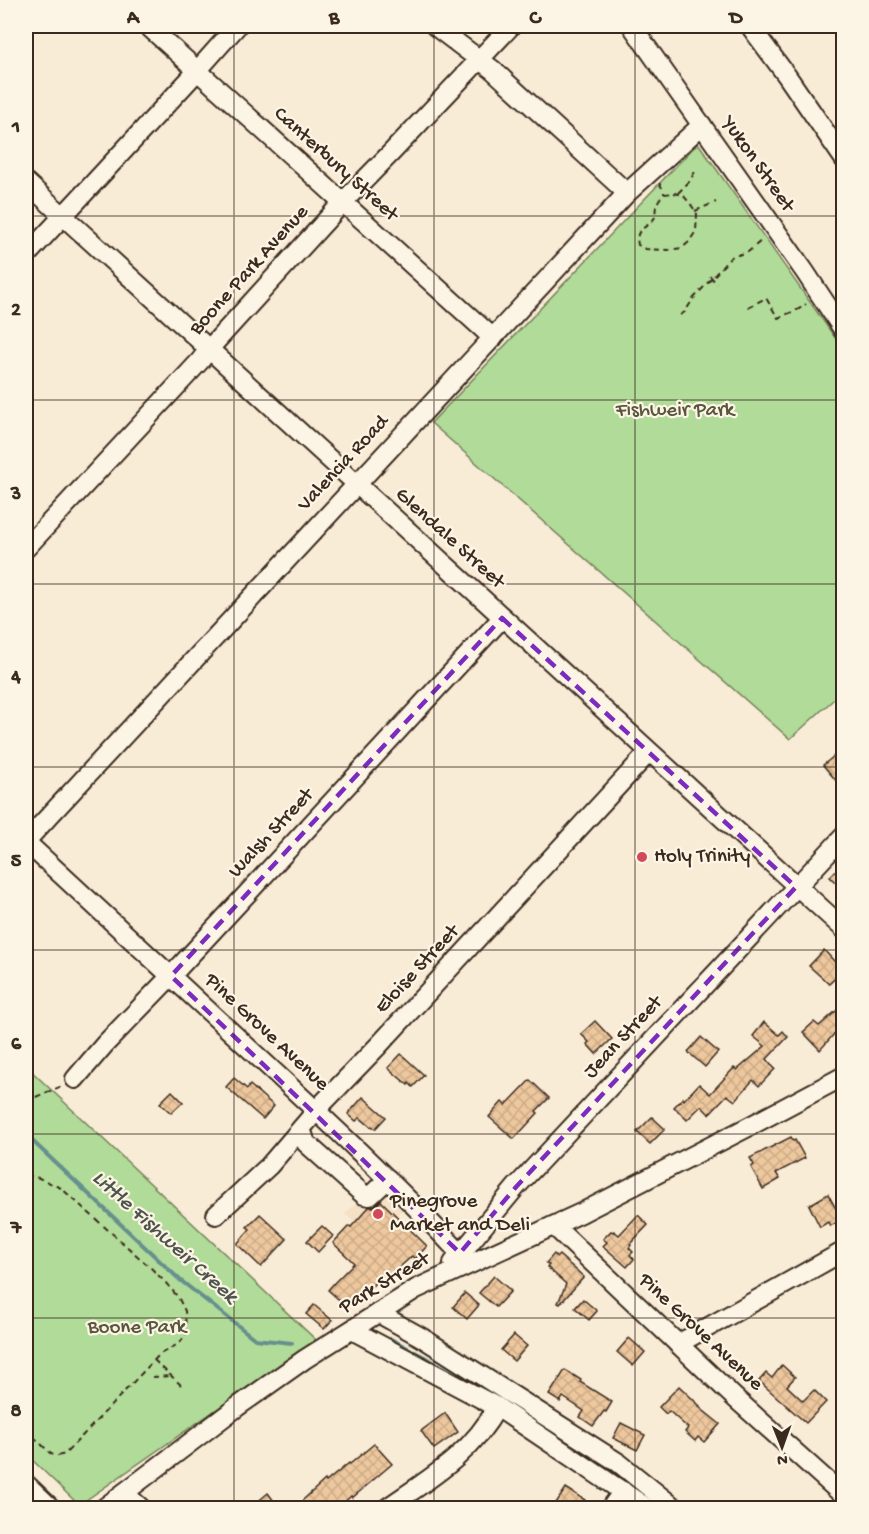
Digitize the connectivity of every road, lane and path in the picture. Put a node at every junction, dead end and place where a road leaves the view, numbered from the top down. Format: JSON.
{"nodes":[{"id":1,"x":148,"y":26,"type":"edge"},
{"id":2,"x":237,"y":26,"type":"edge"},
{"id":3,"x":435,"y":26,"type":"edge"},
{"id":4,"x":511,"y":26,"type":"edge"},
{"id":5,"x":632,"y":26,"type":"edge"},
{"id":6,"x":750,"y":26,"type":"edge"},
{"id":7,"x":480,"y":59,"type":"junction"},
{"id":8,"x":198,"y":70,"type":"junction"},
{"id":9,"x":702,"y":125,"type":"junction"},
{"id":10,"x":843,"y":159,"type":"edge"},
{"id":11,"x":696,"y":170,"type":"dead end"},
{"id":12,"x":26,"y":182,"type":"edge"},
{"id":13,"x":659,"y":182,"type":"dead end"},
{"id":14,"x":627,"y":193,"type":"junction"},
{"id":15,"x":663,"y":194,"type":"junction"},
{"id":16,"x":678,"y":194,"type":"junction"},
{"id":17,"x":343,"y":202,"type":"junction"},
{"id":18,"x":716,"y":202,"type":"dead end"},
{"id":19,"x":695,"y":211,"type":"junction"},
{"id":20,"x":63,"y":215,"type":"junction"},
{"id":21,"x":775,"y":230,"type":"junction"},
{"id":22,"x":26,"y":256,"type":"edge"},
{"id":23,"x":711,"y":277,"type":"junction"},
{"id":24,"x":717,"y":284,"type":"dead end"},
{"id":25,"x":748,"y":308,"type":"dead end"},
{"id":26,"x":799,"y":309,"type":"dead end"},
{"id":27,"x":680,"y":315,"type":"dead end"},
{"id":28,"x":843,"y":331,"type":"edge"},
{"id":29,"x":493,"y":338,"type":"junction"},
{"id":30,"x":209,"y":349,"type":"junction"},
{"id":31,"x":355,"y":484,"type":"junction"},
{"id":32,"x":26,"y":548,"type":"edge"},
{"id":33,"x":502,"y":618,"type":"junction"},
{"id":34,"x":650,"y":752,"type":"junction"},
{"id":35,"x":843,"y":836,"type":"edge"},
{"id":36,"x":26,"y":841,"type":"edge"},
{"id":37,"x":796,"y":887,"type":"junction"},
{"id":38,"x":843,"y":929,"type":"edge"},
{"id":39,"x":171,"y":976,"type":"junction"},
{"id":40,"x":843,"y":1076,"type":"edge"},
{"id":41,"x":75,"y":1079,"type":"joint"},
{"id":42,"x":26,"y":1101,"type":"edge"},
{"id":43,"x":316,"y":1111,"type":"junction"},
{"id":44,"x":301,"y":1129,"type":"junction"},
{"id":45,"x":26,"y":1175,"type":"edge"},
{"id":46,"x":388,"y":1179,"type":"junction"},
{"id":47,"x":216,"y":1215,"type":"dead end"},
{"id":48,"x":554,"y":1226,"type":"junction"},
{"id":49,"x":843,"y":1251,"type":"edge"},
{"id":50,"x":465,"y":1258,"type":"junction"},
{"id":51,"x":378,"y":1313,"type":"junction"},
{"id":52,"x":352,"y":1330,"type":"junction"},
{"id":53,"x":678,"y":1344,"type":"junction"},
{"id":54,"x":154,"y":1360,"type":"junction"},
{"id":55,"x":172,"y":1376,"type":"junction"},
{"id":56,"x":138,"y":1377,"type":"junction"},
{"id":57,"x":152,"y":1377,"type":"dead end"},
{"id":58,"x":142,"y":1380,"type":"dead end"},
{"id":59,"x":181,"y":1385,"type":"dead end"},
{"id":60,"x":497,"y":1407,"type":"junction"},
{"id":61,"x":26,"y":1429,"type":"edge"},
{"id":62,"x":26,"y":1484,"type":"edge"},
{"id":63,"x":623,"y":1491,"type":"junction"},
{"id":64,"x":124,"y":1493,"type":"junction"},
{"id":65,"x":843,"y":1496,"type":"edge"},
{"id":66,"x":51,"y":1509,"type":"edge"},
{"id":67,"x":104,"y":1509,"type":"edge"},
{"id":68,"x":141,"y":1509,"type":"edge"},
{"id":69,"x":387,"y":1509,"type":"edge"},
{"id":70,"x":611,"y":1509,"type":"edge"},
{"id":71,"x":647,"y":1509,"type":"edge"},
{"id":72,"x":675,"y":1509,"type":"edge"}],
"edges":[{"from":1,"to":8,"type":"street","name":"Canterbury Street"},
{"from":2,"to":8,"type":"street"},
{"from":3,"to":7,"type":"street"},
{"from":4,"to":7,"type":"street","name":"Boone Park Avenue"},
{"from":5,"to":9,"type":"street","name":"Yukon Street"},
{"from":6,"to":10,"type":"street"},
{"from":7,"to":14,"type":"street"},
{"from":7,"to":17,"type":"street","name":"Boone Park Avenue"},
{"from":8,"to":17,"type":"street","name":"Canterbury Street"},
{"from":8,"to":20,"type":"street"},
{"from":9,"to":14,"type":"street","name":"Valencia Road"},
{"from":9,"to":21,"type":"street","name":"Yukon Street"},
{"from":11,"to":16,"type":"path"},
{"from":12,"to":20,"type":"street","name":"Glendale Street"},
{"from":13,"to":15,"type":"path"},
{"from":14,"to":29,"type":"street","name":"Valencia Road"},
{"from":15,"to":16,"type":"path"},
{"from":15,"to":19,"type":"path"},
{"from":16,"to":19,"type":"path"},
{"from":17,"to":29,"type":"street","name":"Canterbury Street"},
{"from":17,"to":30,"type":"street","name":"Boone Park Avenue"},
{"from":18,"to":19,"type":"path"},
{"from":20,"to":22,"type":"street"},
{"from":20,"to":30,"type":"street","name":"Glendale Street"},
{"from":21,"to":23,"type":"path"},
{"from":21,"to":28,"type":"street","name":"Yukon Street"},
{"from":23,"to":24,"type":"path"},
{"from":23,"to":27,"type":"path"},
{"from":25,"to":26,"type":"path"},
{"from":29,"to":31,"type":"street","name":"Valencia Road"},
{"from":30,"to":31,"type":"street","name":"Glendale Street"},
{"from":30,"to":32,"type":"street","name":"Boone Park Avenue"},
{"from":31,"to":33,"type":"street","name":"Glendale Street"},
{"from":31,"to":36,"type":"street","name":"Valencia Road"},
{"from":33,"to":34,"type":"street","name":"Glendale Street"},
{"from":33,"to":39,"type":"street","name":"Walsh Street"},
{"from":34,"to":37,"type":"street","name":"Glendale Street"},
{"from":34,"to":43,"type":"street","name":"Eloise Street"},
{"from":35,"to":37,"type":"street","name":"Jean Street"},
{"from":36,"to":39,"type":"street","name":"Pine Grove Avenue"},
{"from":37,"to":38,"type":"street","name":"Glendale Street"},
{"from":37,"to":50,"type":"street","name":"Jean Street"},
{"from":39,"to":41,"type":"street","name":"Walsh Street"},
{"from":39,"to":43,"type":"street","name":"Pine Grove Avenue"},
{"from":40,"to":48,"type":"street","name":"Park Street"},
{"from":41,"to":42,"type":"path"},
{"from":43,"to":44,"type":"street","name":"Eloise Street"},
{"from":43,"to":46,"type":"street","name":"Pine Grove Avenue"},
{"from":44,"to":46,"type":"street"},
{"from":44,"to":47,"type":"street","name":"Eloise Street"},
{"from":45,"to":54,"type":"path"},
{"from":46,"to":50,"type":"street","name":"Pine Grove Avenue"},
{"from":48,"to":50,"type":"street","name":"Park Street"},
{"from":48,"to":53,"type":"street","name":"Pine Grove Avenue"},
{"from":49,"to":53,"type":"street"},
{"from":50,"to":51,"type":"street","name":"Park Street"},
{"from":51,"to":52,"type":"street","name":"Park Street"},
{"from":51,"to":72,"type":"street"},
{"from":52,"to":60,"type":"street"},
{"from":52,"to":64,"type":"street","name":"Park Street"},
{"from":53,"to":65,"type":"street","name":"Pine Grove Avenue"},
{"from":54,"to":55,"type":"path"},
{"from":54,"to":56,"type":"path"},
{"from":55,"to":57,"type":"path"},
{"from":55,"to":59,"type":"path"},
{"from":56,"to":58,"type":"path"},
{"from":56,"to":61,"type":"path"},
{"from":60,"to":63,"type":"street"},
{"from":60,"to":69,"type":"street"},
{"from":62,"to":66,"type":"street"},
{"from":63,"to":70,"type":"street"},
{"from":63,"to":71,"type":"street"},
{"from":64,"to":67,"type":"street","name":"Park Street"},
{"from":64,"to":68,"type":"street"}]}
